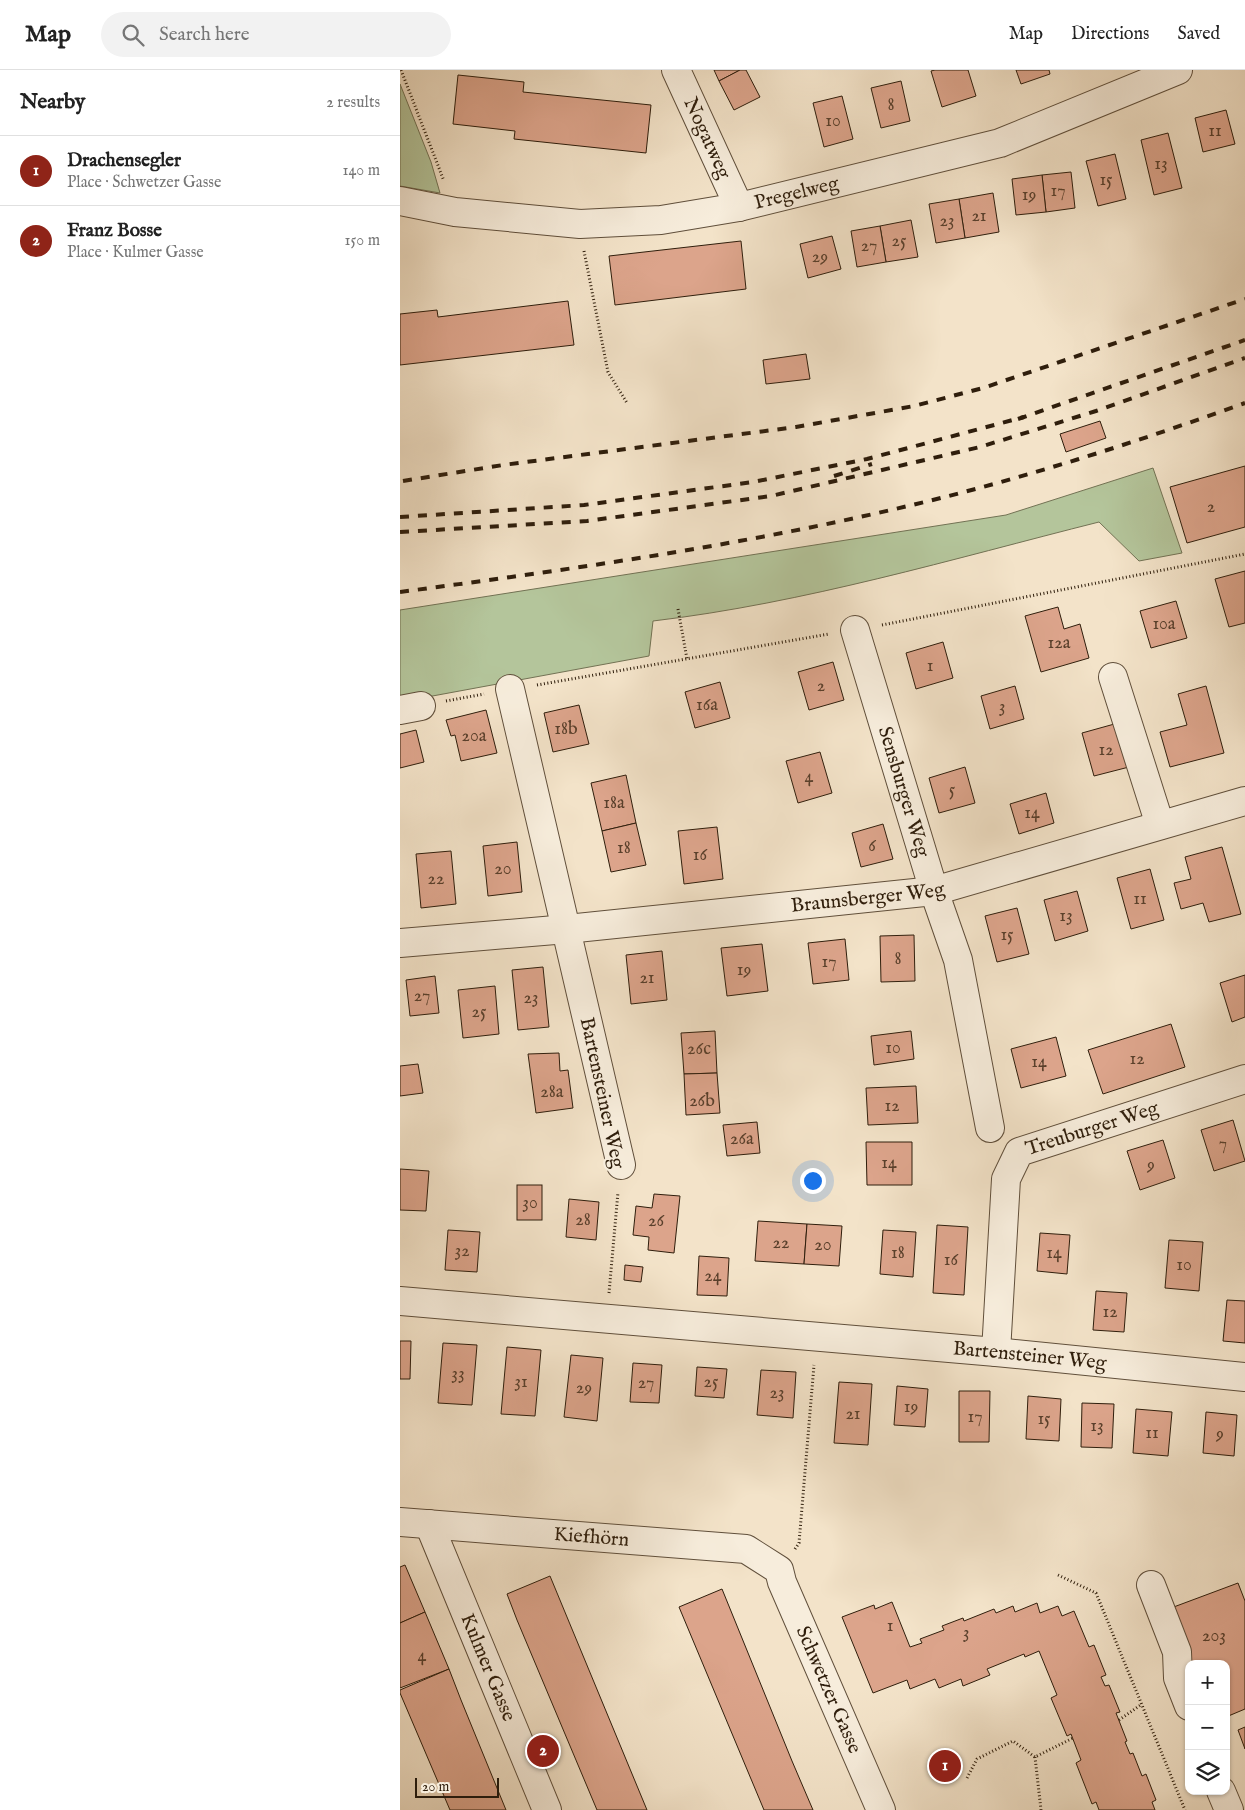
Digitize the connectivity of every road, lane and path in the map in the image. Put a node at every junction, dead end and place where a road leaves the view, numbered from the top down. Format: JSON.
{"nodes":[{"id":1,"x":401,"y":70,"type":"edge"},
{"id":2,"x":676,"y":70,"type":"edge"},
{"id":3,"x":1178,"y":70,"type":"edge"},
{"id":4,"x":400,"y":201,"type":"edge"},
{"id":5,"x":739,"y":207,"type":"junction"},
{"id":6,"x":455,"y":212,"type":"junction"},
{"id":7,"x":580,"y":224,"type":"junction"},
{"id":8,"x":627,"y":403,"type":"dead end"},
{"id":9,"x":678,"y":609,"type":"dead end"},
{"id":10,"x":855,"y":630,"type":"dead end"},
{"id":11,"x":687,"y":659,"type":"dead end"},
{"id":12,"x":1113,"y":677,"type":"dead end"},
{"id":13,"x":510,"y":689,"type":"dead end"},
{"id":14,"x":1245,"y":801,"type":"edge"},
{"id":15,"x":1160,"y":825,"type":"junction"},
{"id":16,"x":934,"y":890,"type":"junction"},
{"id":17,"x":566,"y":929,"type":"junction"},
{"id":18,"x":400,"y":943,"type":"edge"},
{"id":19,"x":1245,"y":1079,"type":"edge"},
{"id":20,"x":990,"y":1128,"type":"dead end"},
{"id":21,"x":621,"y":1166,"type":"joint"},
{"id":22,"x":400,"y":1301,"type":"edge"},
{"id":23,"x":606,"y":1318,"type":"junction"},
{"id":24,"x":814,"y":1338,"type":"junction"},
{"id":25,"x":996,"y":1352,"type":"junction"},
{"id":26,"x":1245,"y":1378,"type":"edge"},
{"id":27,"x":400,"y":1522,"type":"edge"},
{"id":28,"x":429,"y":1524,"type":"junction"},
{"id":29,"x":779,"y":1570,"type":"junction"},
{"id":30,"x":1058,"y":1575,"type":"dead end"},
{"id":31,"x":1151,"y":1585,"type":"dead end"},
{"id":32,"x":1142,"y":1704,"type":"junction"},
{"id":33,"x":1189,"y":1705,"type":"edge"},
{"id":34,"x":1119,"y":1720,"type":"dead end"},
{"id":35,"x":1073,"y":1738,"type":"dead end"},
{"id":36,"x":1036,"y":1756,"type":"junction"},
{"id":37,"x":967,"y":1778,"type":"dead end"},
{"id":38,"x":1222,"y":1795,"type":"edge"},
{"id":39,"x":547,"y":1810,"type":"edge"},
{"id":40,"x":881,"y":1810,"type":"edge"},
{"id":41,"x":1041,"y":1810,"type":"edge"},
{"id":42,"x":1184,"y":1810,"type":"edge"},
{"id":43,"x":1228,"y":1810,"type":"edge"}],
"edges":[{"from":1,"to":6,"type":"path"},
{"from":2,"to":5,"type":"street","name":"Nogatweg"},
{"from":3,"to":5,"type":"street","name":"Pregelweg"},
{"from":4,"to":6,"type":"street","name":"Pregelweg"},
{"from":5,"to":7,"type":"street","name":"Pregelweg"},
{"from":6,"to":7,"type":"street","name":"Pregelweg"},
{"from":7,"to":8,"type":"path"},
{"from":9,"to":11,"type":"path"},
{"from":10,"to":16,"type":"street","name":"Sensburger Weg"},
{"from":12,"to":15,"type":"street"},
{"from":13,"to":17,"type":"street"},
{"from":14,"to":15,"type":"street","name":"Braunsberger Weg"},
{"from":15,"to":16,"type":"street","name":"Braunsberger Weg"},
{"from":16,"to":17,"type":"street","name":"Braunsberger Weg"},
{"from":16,"to":20,"type":"street","name":"Sensburger Weg"},
{"from":17,"to":18,"type":"street","name":"Braunsberger Weg"},
{"from":17,"to":21,"type":"street","name":"Bartensteiner Weg"},
{"from":19,"to":25,"type":"street","name":"Treuburger Weg"},
{"from":21,"to":23,"type":"path","name":"Bartensteiner Weg"},
{"from":22,"to":23,"type":"street","name":"Bartensteiner Weg"},
{"from":23,"to":24,"type":"street","name":"Bartensteiner Weg"},
{"from":24,"to":25,"type":"street","name":"Bartensteiner Weg"},
{"from":24,"to":29,"type":"path"},
{"from":25,"to":26,"type":"street","name":"Bartensteiner Weg"},
{"from":27,"to":28,"type":"street","name":"Kiefhörn"},
{"from":28,"to":29,"type":"street","name":"Kiefhörn"},
{"from":28,"to":39,"type":"street","name":"Kulmer Gasse"},
{"from":29,"to":40,"type":"street","name":"Schwetzer Gasse"},
{"from":30,"to":32,"type":"path"},
{"from":31,"to":33,"type":"street"},
{"from":32,"to":34,"type":"path"},
{"from":32,"to":42,"type":"path"},
{"from":35,"to":36,"type":"path"},
{"from":36,"to":37,"type":"path"},
{"from":36,"to":41,"type":"path"},
{"from":38,"to":43,"type":"street"}]}
